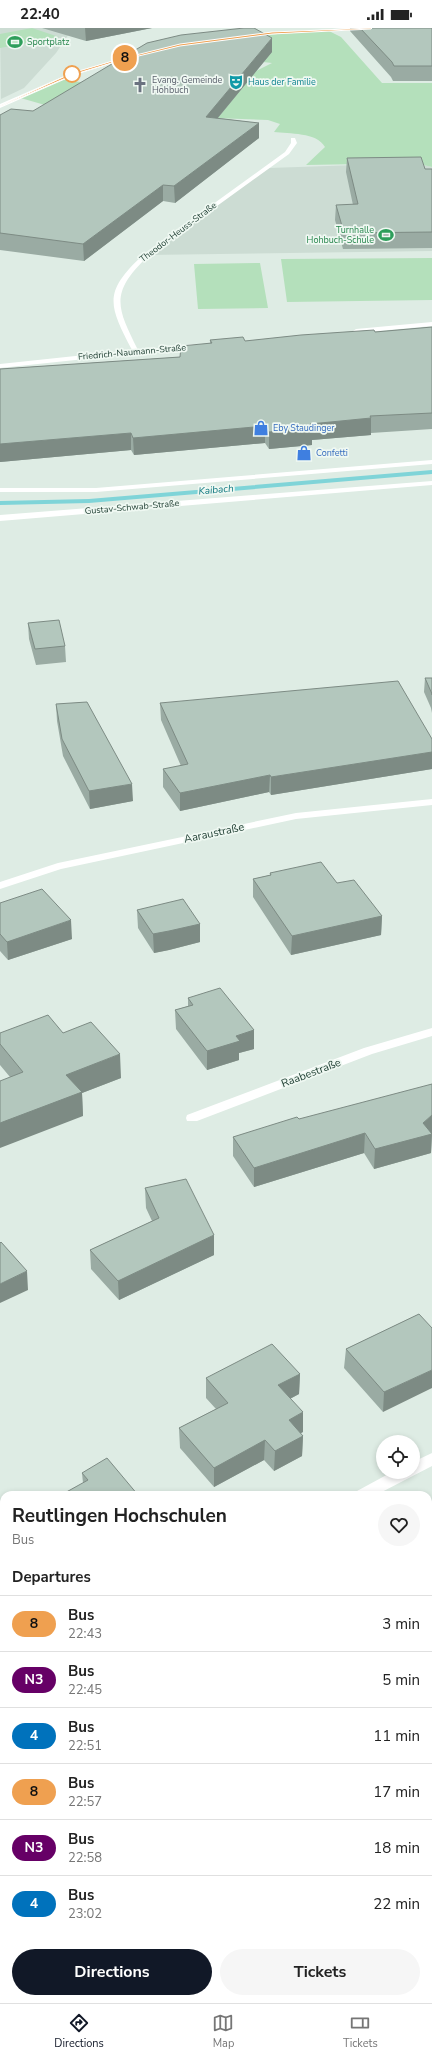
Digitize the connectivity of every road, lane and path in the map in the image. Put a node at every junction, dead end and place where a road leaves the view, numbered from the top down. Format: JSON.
{"nodes":[{"id":1,"x":371,"y":28,"type":"edge"},
{"id":2,"x":242,"y":36,"type":"edge"},
{"id":3,"x":143,"y":54,"type":"edge"},
{"id":4,"x":0,"y":106,"type":"edge"},
{"id":5,"x":293,"y":139,"type":"dead end"},
{"id":6,"x":432,"y":324,"type":"edge"},
{"id":7,"x":346,"y":332,"type":"edge"},
{"id":8,"x":204,"y":346,"type":"edge"},
{"id":9,"x":136,"y":352,"type":"junction"},
{"id":10,"x":0,"y":366,"type":"edge"},
{"id":11,"x":432,"y":462,"type":"edge"},
{"id":12,"x":432,"y":483,"type":"edge"},
{"id":13,"x":0,"y":490,"type":"edge"},
{"id":14,"x":0,"y":518,"type":"edge"},
{"id":15,"x":432,"y":802,"type":"edge"},
{"id":16,"x":0,"y":886,"type":"edge"},
{"id":17,"x":432,"y":1032,"type":"edge"},
{"id":18,"x":192,"y":1118,"type":"dead end"},
{"id":19,"x":432,"y":1459,"type":"edge"},
{"id":20,"x":420,"y":1465,"type":"edge"},
{"id":21,"x":393,"y":1479,"type":"edge"},
{"id":22,"x":370,"y":1491,"type":"edge"}],
"edges":[{"from":1,"to":2,"type":"street"},
{"from":3,"to":4,"type":"street"},
{"from":5,"to":9,"type":"street","name":"Theodor-Heuss-Straße"},
{"from":6,"to":7,"type":"street"},
{"from":8,"to":9,"type":"street","name":"Friedrich-Naumann-Straße"},
{"from":9,"to":10,"type":"street","name":"Friedrich-Naumann-Straße"},
{"from":11,"to":13,"type":"street","name":"Gustav-Schwab-Straße"},
{"from":12,"to":14,"type":"street","name":"Gustav-Schwab-Straße"},
{"from":15,"to":16,"type":"street","name":"Aaraustraße"},
{"from":17,"to":18,"type":"street","name":"Raabestraße"},
{"from":19,"to":20,"type":"street"},
{"from":21,"to":22,"type":"street"}]}
